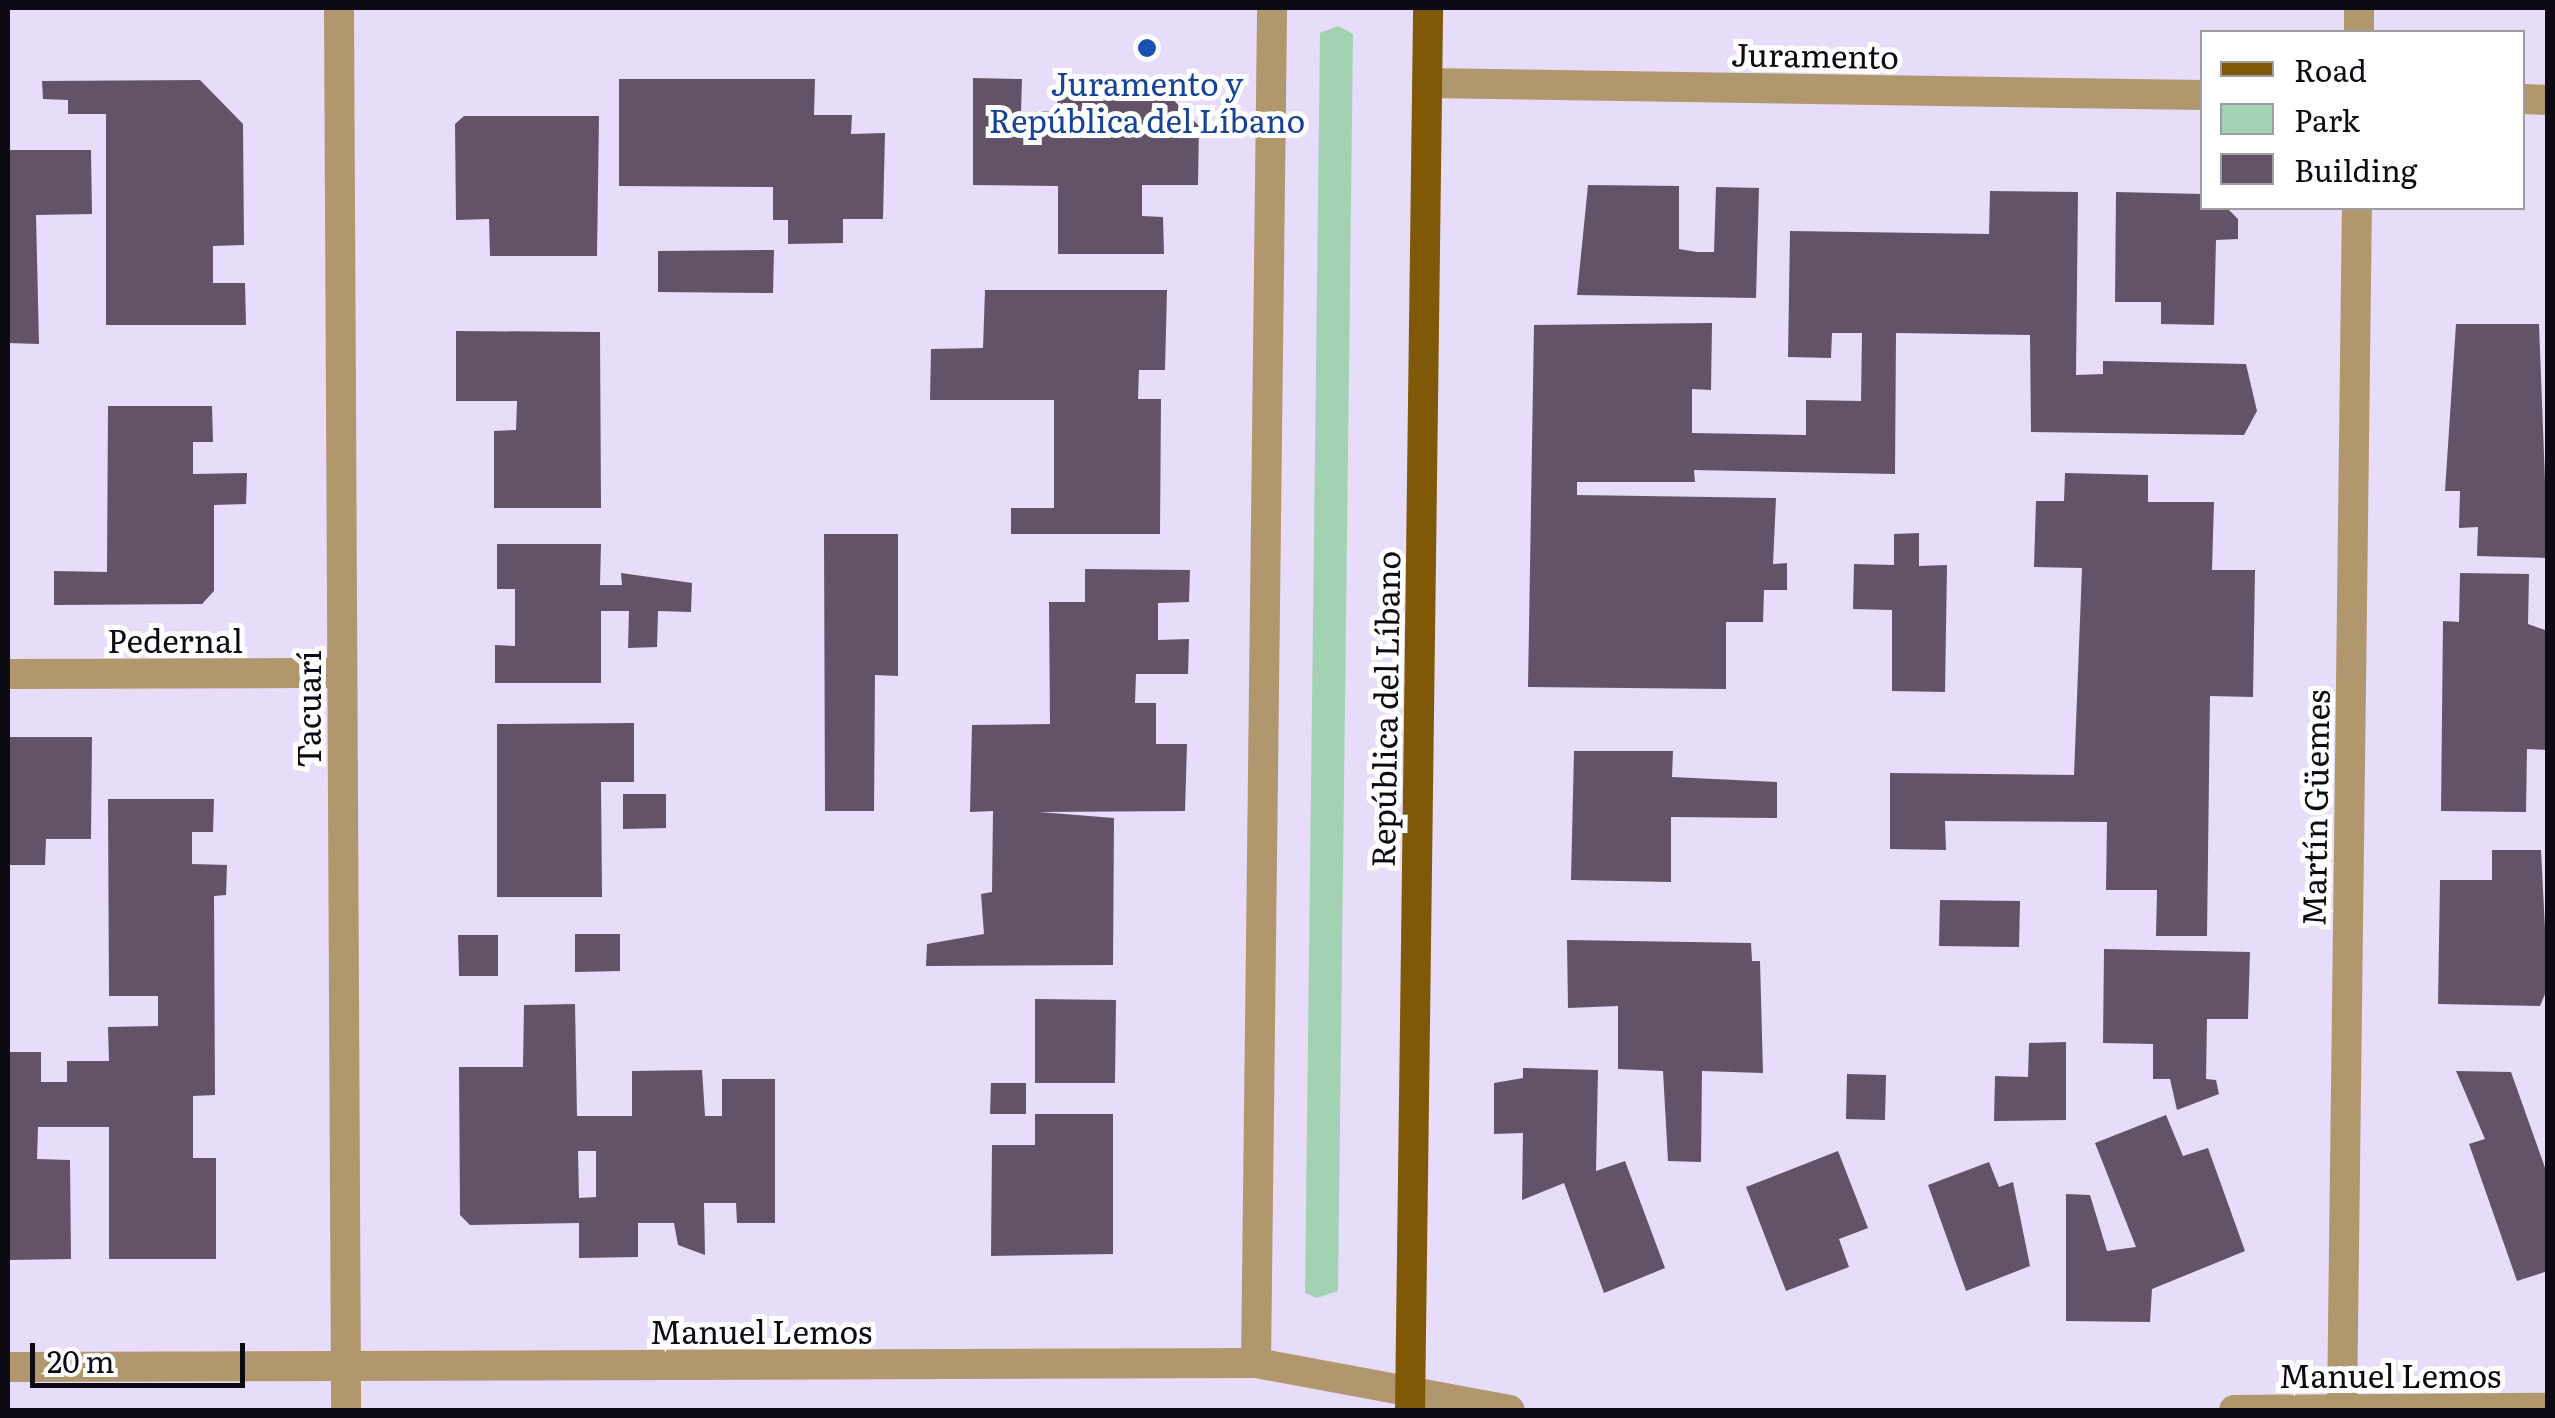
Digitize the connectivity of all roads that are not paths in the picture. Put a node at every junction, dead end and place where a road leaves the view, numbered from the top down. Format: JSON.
{"nodes":[{"id":1,"x":339,"y":8,"type":"edge"},
{"id":2,"x":1272,"y":8,"type":"edge"},
{"id":3,"x":1428,"y":8,"type":"edge"},
{"id":4,"x":1427,"y":83,"type":"junction"},
{"id":5,"x":2200,"y":94,"type":"edge"},
{"id":6,"x":2357,"y":210,"type":"edge"},
{"id":7,"x":342,"y":673,"type":"junction"},
{"id":8,"x":8,"y":674,"type":"edge"},
{"id":9,"x":1256,"y":1363,"type":"junction"},
{"id":10,"x":346,"y":1366,"type":"junction"},
{"id":11,"x":8,"y":1367,"type":"edge"},
{"id":12,"x":1410,"y":1401,"type":"edge"},
{"id":13,"x":2548,"y":1408,"type":"edge"},
{"id":14,"x":346,"y":1410,"type":"edge"},
{"id":15,"x":1510,"y":1410,"type":"edge"},
{"id":16,"x":2234,"y":1410,"type":"edge"},
{"id":17,"x":2342,"y":1410,"type":"edge"}],
"edges":[{"from":1,"to":7,"type":"street","name":"Tacuarí"},
{"from":2,"to":9,"type":"street"},
{"from":3,"to":4,"type":"main road","name":"República del Líbano"},
{"from":4,"to":5,"type":"street","name":"Juramento"},
{"from":4,"to":12,"type":"main road","name":"República del Líbano"},
{"from":6,"to":17,"type":"street","name":"Martín Güemes"},
{"from":7,"to":8,"type":"street","name":"Pedernal"},
{"from":7,"to":10,"type":"street","name":"Tacuarí"},
{"from":9,"to":10,"type":"street","name":"Manuel Lemos"},
{"from":9,"to":12,"type":"street","name":"Manuel Lemos"},
{"from":10,"to":11,"type":"street","name":"Manuel Lemos"},
{"from":10,"to":14,"type":"street","name":"Tacuarí"},
{"from":12,"to":15,"type":"street","name":"Manuel Lemos"},
{"from":13,"to":17,"type":"street","name":"Manuel Lemos"},
{"from":16,"to":17,"type":"street","name":"Manuel Lemos"}]}
